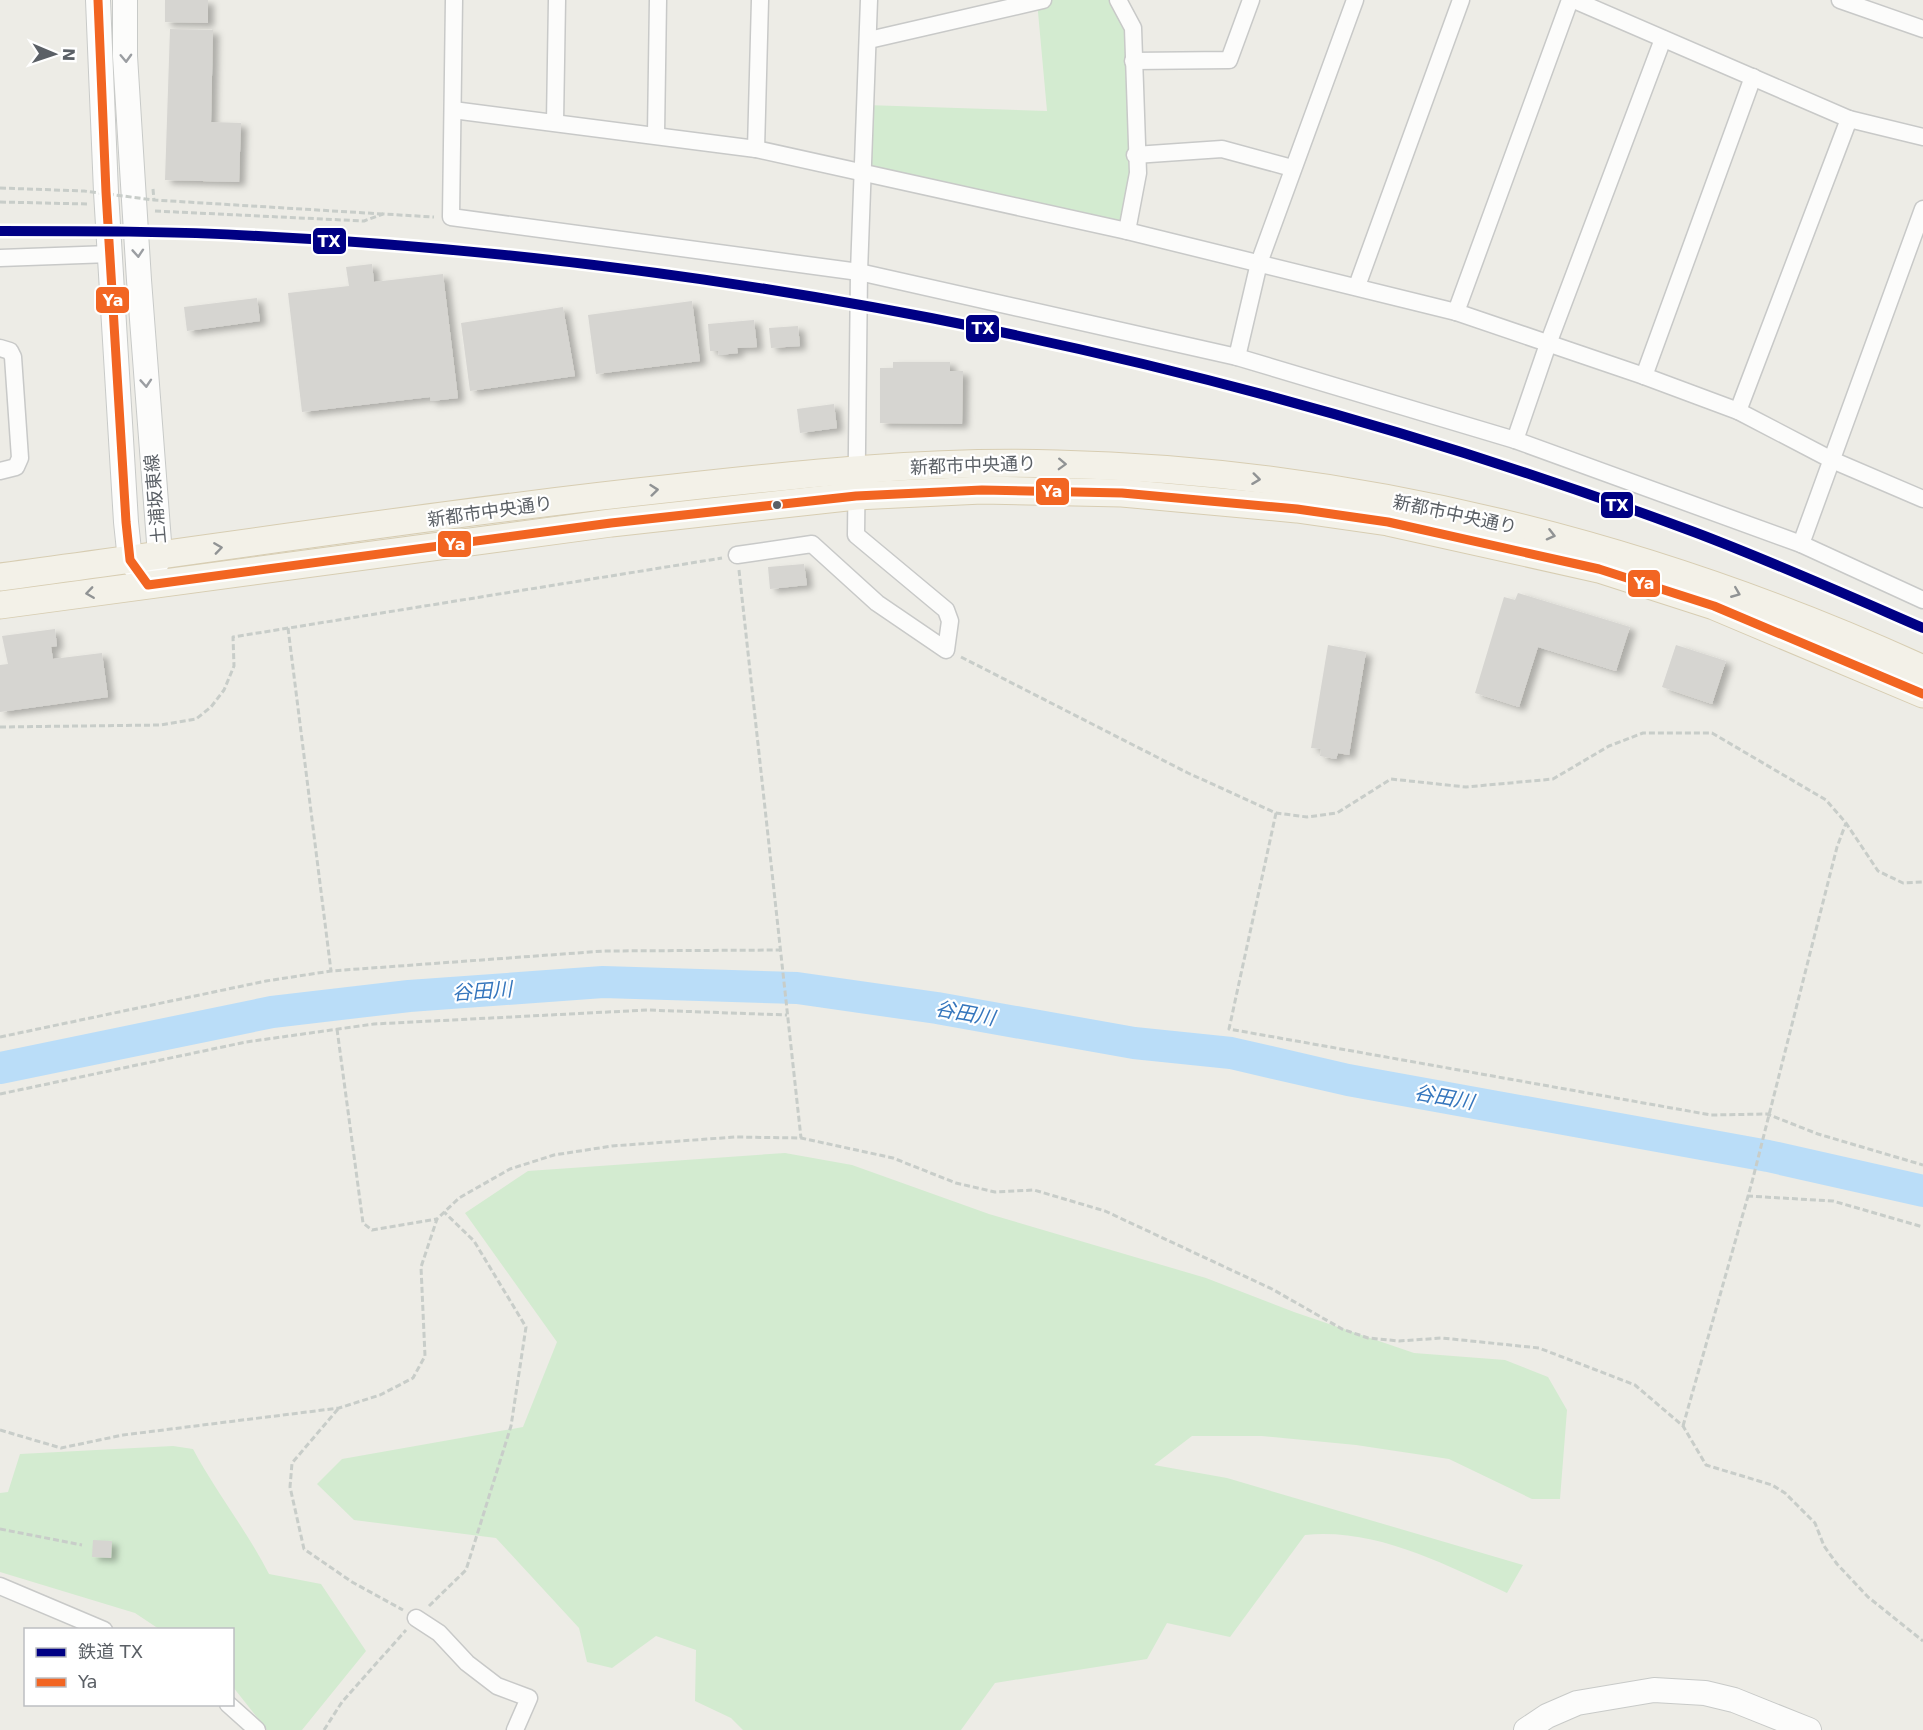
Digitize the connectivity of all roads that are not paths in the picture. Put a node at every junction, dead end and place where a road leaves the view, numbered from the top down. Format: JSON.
{"nodes":[{"id":1,"x":98,"y":0,"type":"edge"},
{"id":2,"x":125,"y":0,"type":"edge"},
{"id":3,"x":454,"y":0,"type":"edge"},
{"id":4,"x":557,"y":0,"type":"edge"},
{"id":5,"x":658,"y":0,"type":"edge"},
{"id":6,"x":760,"y":0,"type":"edge"},
{"id":7,"x":869,"y":0,"type":"edge"},
{"id":8,"x":1043,"y":0,"type":"edge"},
{"id":9,"x":1118,"y":0,"type":"edge"},
{"id":10,"x":1251,"y":0,"type":"edge"},
{"id":11,"x":1355,"y":0,"type":"edge"},
{"id":12,"x":1461,"y":0,"type":"edge"},
{"id":13,"x":1572,"y":0,"type":"edge"},
{"id":14,"x":1840,"y":0,"type":"edge"},
{"id":15,"x":1923,"y":29,"type":"edge"},
{"id":16,"x":1664,"y":39,"type":"junction"},
{"id":17,"x":869,"y":40,"type":"junction"},
{"id":18,"x":1132,"y":61,"type":"junction"},
{"id":19,"x":1753,"y":77,"type":"junction"},
{"id":20,"x":453,"y":110,"type":"junction"},
{"id":21,"x":1849,"y":119,"type":"junction"},
{"id":22,"x":555,"y":122,"type":"junction"},
{"id":23,"x":656,"y":134,"type":"junction"},
{"id":24,"x":1923,"y":137,"type":"edge"},
{"id":25,"x":756,"y":149,"type":"junction"},
{"id":26,"x":1135,"y":154,"type":"junction"},
{"id":27,"x":1292,"y":168,"type":"junction"},
{"id":28,"x":863,"y":174,"type":"junction"},
{"id":29,"x":1923,"y":209,"type":"edge"},
{"id":30,"x":1127,"y":231,"type":"junction"},
{"id":31,"x":110,"y":254,"type":"junction"},
{"id":32,"x":0,"y":258,"type":"edge"},
{"id":33,"x":1259,"y":263,"type":"junction"},
{"id":34,"x":859,"y":272,"type":"junction"},
{"id":35,"x":1357,"y":286,"type":"junction"},
{"id":36,"x":1456,"y":312,"type":"junction"},
{"id":37,"x":1548,"y":344,"type":"junction"},
{"id":38,"x":0,"y":348,"type":"edge"},
{"id":39,"x":1237,"y":357,"type":"junction"},
{"id":40,"x":1644,"y":375,"type":"junction"},
{"id":41,"x":1738,"y":411,"type":"junction"},
{"id":42,"x":1515,"y":440,"type":"junction"},
{"id":43,"x":1832,"y":460,"type":"junction"},
{"id":44,"x":856,"y":469,"type":"junction"},
{"id":45,"x":0,"y":471,"type":"edge"},
{"id":46,"x":856,"y":496,"type":"junction"},
{"id":47,"x":1923,"y":499,"type":"edge"},
{"id":48,"x":1801,"y":544,"type":"junction"},
{"id":49,"x":160,"y":555,"type":"junction"},
{"id":50,"x":737,"y":555,"type":"road end"},
{"id":51,"x":130,"y":560,"type":"junction"},
{"id":52,"x":0,"y":577,"type":"edge"},
{"id":53,"x":148,"y":585,"type":"junction"},
{"id":54,"x":1923,"y":600,"type":"edge"},
{"id":55,"x":0,"y":605,"type":"edge"},
{"id":56,"x":1923,"y":669,"type":"edge"},
{"id":57,"x":1923,"y":694,"type":"edge"},
{"id":58,"x":0,"y":1586,"type":"edge"},
{"id":59,"x":416,"y":1618,"type":"road end"},
{"id":60,"x":102,"y":1628,"type":"edge"},
{"id":61,"x":230,"y":1706,"type":"edge"},
{"id":62,"x":257,"y":1730,"type":"edge"},
{"id":63,"x":514,"y":1730,"type":"edge"},
{"id":64,"x":1526,"y":1730,"type":"edge"},
{"id":65,"x":1809,"y":1730,"type":"edge"}],
"edges":[{"from":1,"to":31,"type":"main road","name":"土浦坂東線"},
{"from":2,"to":49,"type":"main road","name":"土浦坂東線","one_way":true},
{"from":3,"to":20,"type":"street"},
{"from":4,"to":22,"type":"street"},
{"from":5,"to":23,"type":"street"},
{"from":6,"to":25,"type":"street"},
{"from":7,"to":17,"type":"street"},
{"from":8,"to":17,"type":"street"},
{"from":9,"to":18,"type":"street"},
{"from":10,"to":18,"type":"street"},
{"from":11,"to":27,"type":"street"},
{"from":12,"to":35,"type":"street"},
{"from":13,"to":16,"type":"street"},
{"from":13,"to":36,"type":"street"},
{"from":14,"to":15,"type":"street"},
{"from":16,"to":19,"type":"street"},
{"from":16,"to":37,"type":"street"},
{"from":17,"to":28,"type":"street"},
{"from":18,"to":26,"type":"street"},
{"from":19,"to":21,"type":"street"},
{"from":19,"to":40,"type":"street"},
{"from":20,"to":22,"type":"street"},
{"from":20,"to":34,"type":"street"},
{"from":21,"to":24,"type":"street"},
{"from":21,"to":41,"type":"street"},
{"from":22,"to":23,"type":"street"},
{"from":23,"to":25,"type":"street"},
{"from":25,"to":28,"type":"street"},
{"from":26,"to":27,"type":"street"},
{"from":26,"to":30,"type":"street"},
{"from":27,"to":33,"type":"street"},
{"from":28,"to":30,"type":"street"},
{"from":28,"to":34,"type":"street"},
{"from":29,"to":43,"type":"street"},
{"from":30,"to":33,"type":"street"},
{"from":31,"to":32,"type":"street"},
{"from":31,"to":51,"type":"main road","name":"土浦坂東線"},
{"from":33,"to":35,"type":"street"},
{"from":33,"to":39,"type":"street"},
{"from":34,"to":39,"type":"street"},
{"from":34,"to":44,"type":"street"},
{"from":35,"to":36,"type":"street"},
{"from":36,"to":37,"type":"street"},
{"from":37,"to":40,"type":"street"},
{"from":37,"to":42,"type":"street"},
{"from":38,"to":45,"type":"street"},
{"from":39,"to":42,"type":"street"},
{"from":40,"to":41,"type":"street"},
{"from":41,"to":43,"type":"street"},
{"from":42,"to":48,"type":"street"},
{"from":43,"to":47,"type":"street"},
{"from":43,"to":48,"type":"street"},
{"from":44,"to":46,"type":"street"},
{"from":49,"to":44,"type":"main road","name":"新都市中央通り","one_way":true},
{"from":44,"to":56,"type":"main road","name":"新都市中央通り","one_way":true},
{"from":46,"to":50,"type":"street"},
{"from":46,"to":53,"type":"main road","name":"新都市中央通り"},
{"from":46,"to":57,"type":"main road","name":"新都市中央通り"},
{"from":48,"to":54,"type":"street"},
{"from":49,"to":51,"type":"main road","name":"新都市中央通り"},
{"from":49,"to":53,"type":"main road","name":"土浦坂東線"},
{"from":51,"to":52,"type":"main road","name":"新都市中央通り"},
{"from":51,"to":53,"type":"main road","name":"土浦坂東線"},
{"from":53,"to":55,"type":"main road","name":"新都市中央通り","one_way":true},
{"from":58,"to":60,"type":"street"},
{"from":59,"to":63,"type":"street"},
{"from":61,"to":62,"type":"street"},
{"from":64,"to":65,"type":"main road"}]}
